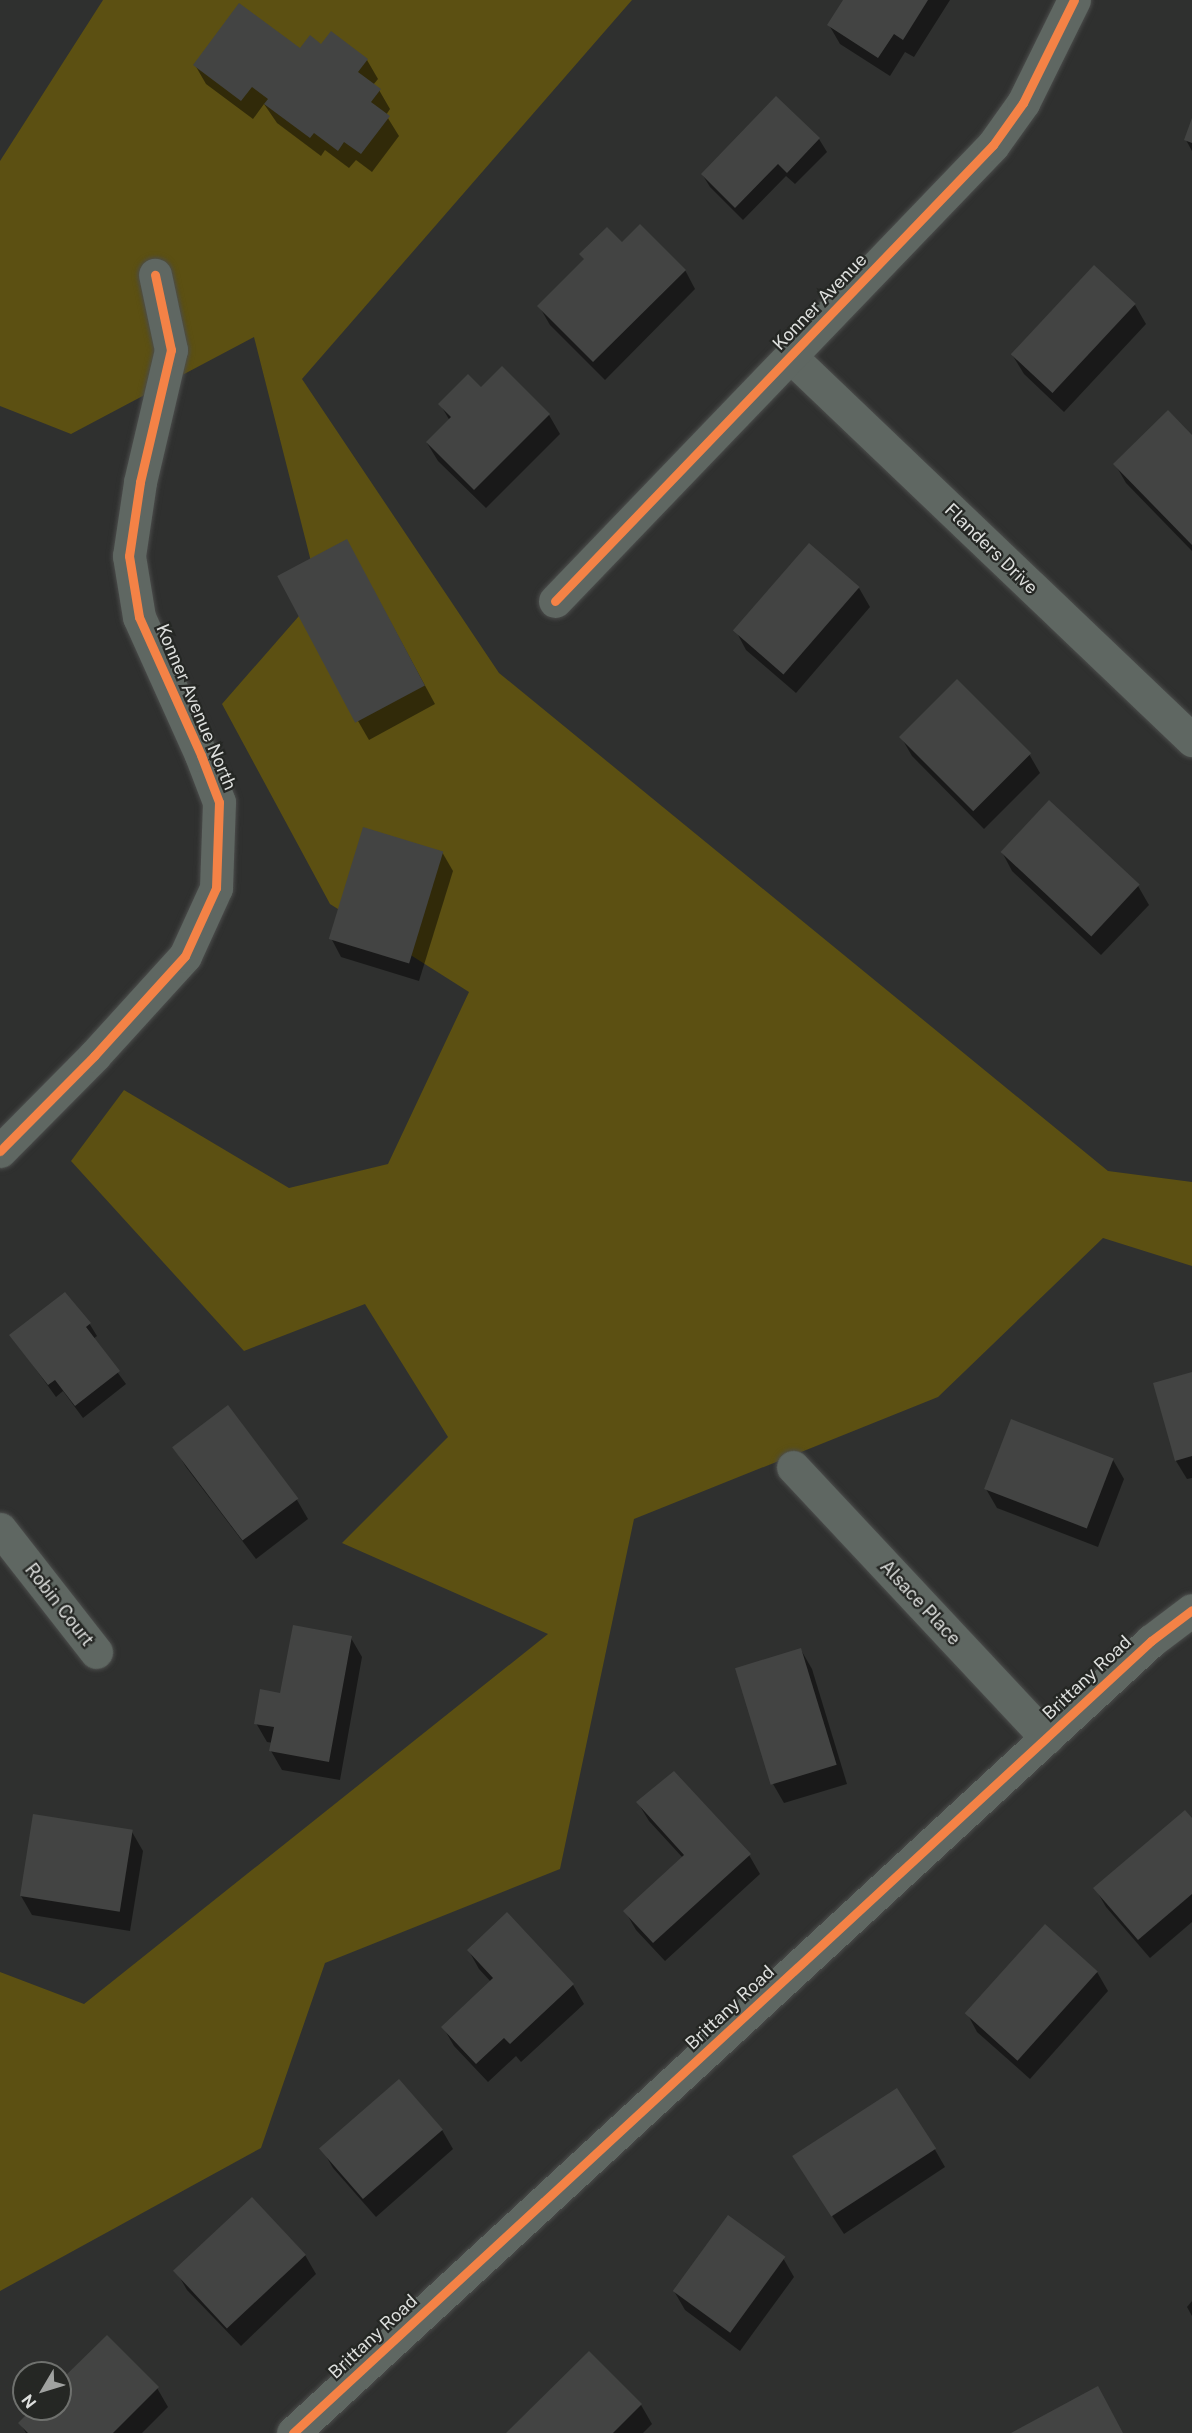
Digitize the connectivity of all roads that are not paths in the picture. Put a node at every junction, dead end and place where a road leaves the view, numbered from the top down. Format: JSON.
{"nodes":[{"id":1,"x":1074,"y":0,"type":"edge"},
{"id":2,"x":155,"y":275,"type":"dead end"},
{"id":3,"x":791,"y":357,"type":"junction"},
{"id":4,"x":555,"y":601,"type":"dead end"},
{"id":5,"x":1192,"y":740,"type":"edge"},
{"id":6,"x":0,"y":1151,"type":"edge"},
{"id":7,"x":794,"y":1467,"type":"dead end"},
{"id":8,"x":0,"y":1529,"type":"edge"},
{"id":9,"x":1192,"y":1610,"type":"edge"},
{"id":10,"x":96,"y":1652,"type":"dead end"},
{"id":11,"x":1047,"y":1738,"type":"junction"},
{"id":12,"x":293,"y":2433,"type":"edge"}],
"edges":[{"from":1,"to":3,"type":"street","name":"Konner Avenue"},
{"from":2,"to":6,"type":"street","name":"Konner Avenue North"},
{"from":3,"to":4,"type":"street","name":"Konner Avenue"},
{"from":3,"to":5,"type":"street","name":"Flanders Drive"},
{"from":7,"to":11,"type":"street","name":"Alsace Place"},
{"from":8,"to":10,"type":"street","name":"Robin Court"},
{"from":9,"to":11,"type":"street","name":"Brittany Road"},
{"from":11,"to":12,"type":"street","name":"Brittany Road"}]}
